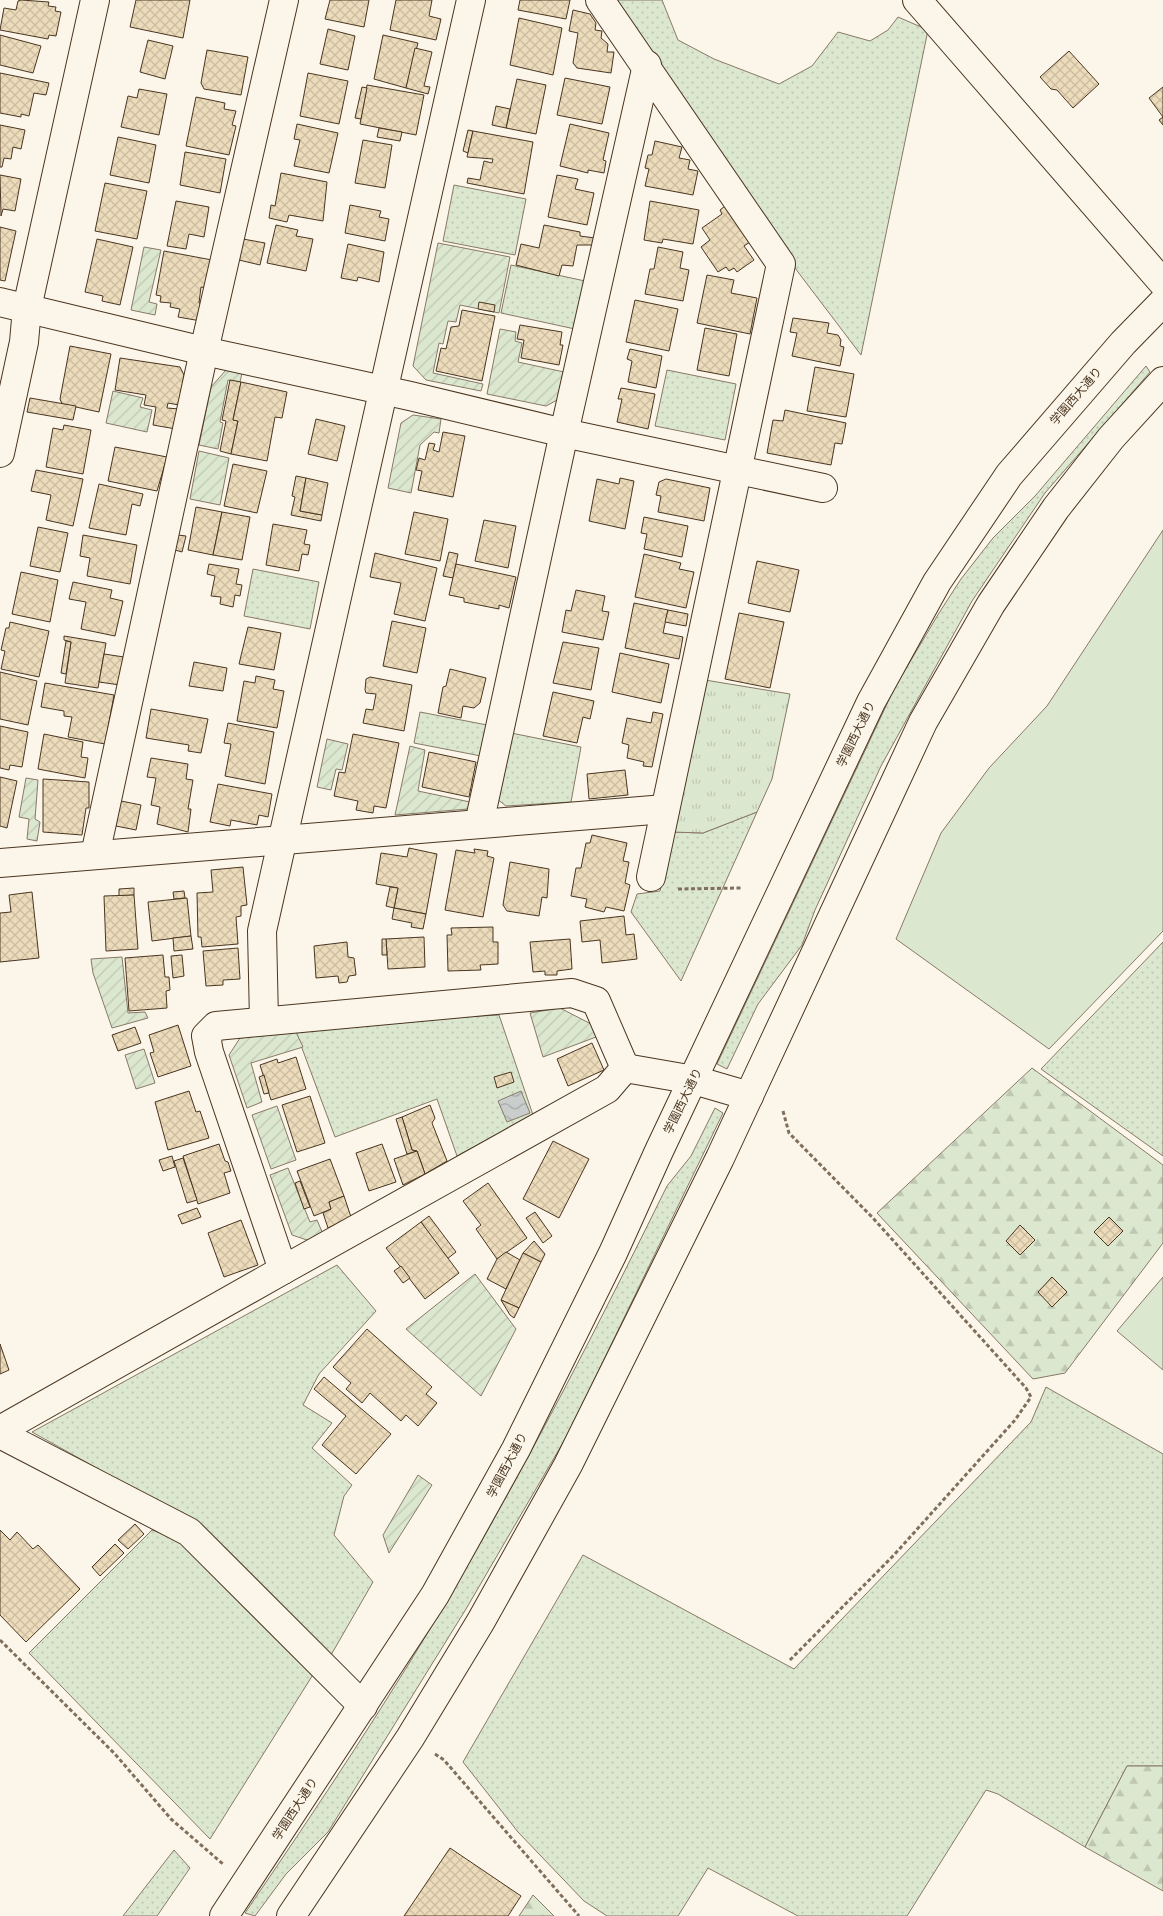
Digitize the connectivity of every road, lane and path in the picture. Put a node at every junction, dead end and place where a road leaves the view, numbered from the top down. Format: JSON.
{"nodes":[{"id":1,"x":95,"y":0,"type":"edge"},
{"id":2,"x":284,"y":0,"type":"edge"},
{"id":3,"x":471,"y":0,"type":"edge"},
{"id":4,"x":600,"y":0,"type":"edge"},
{"id":5,"x":917,"y":0,"type":"edge"},
{"id":6,"x":647,"y":66,"type":"junction"},
{"id":7,"x":1163,"y":283,"type":"edge"},
{"id":8,"x":0,"y":302,"type":"edge"},
{"id":9,"x":1163,"y":302,"type":"edge"},
{"id":10,"x":27,"y":308,"type":"junction"},
{"id":11,"x":204,"y":352,"type":"junction"},
{"id":12,"x":1163,"y":381,"type":"edge"},
{"id":13,"x":384,"y":390,"type":"junction"},
{"id":14,"x":564,"y":433,"type":"junction"},
{"id":15,"x":0,"y":453,"type":"edge"},
{"id":16,"x":739,"y":470,"type":"junction"},
{"id":17,"x":823,"y":488,"type":"dead end"},
{"id":18,"x":665,"y":809,"type":"junction"},
{"id":19,"x":479,"y":824,"type":"junction"},
{"id":20,"x":281,"y":840,"type":"junction"},
{"id":21,"x":95,"y":854,"type":"junction"},
{"id":22,"x":0,"y":863,"type":"edge"},
{"id":23,"x":651,"y":877,"type":"joint"},
{"id":24,"x":741,"y":888,"type":"dead end"},
{"id":25,"x":264,"y":1020,"type":"junction"},
{"id":26,"x":626,"y":1068,"type":"junction"},
{"id":27,"x":694,"y":1080,"type":"junction"},
{"id":28,"x":749,"y":1096,"type":"junction"},
{"id":29,"x":783,"y":1111,"type":"dead end"},
{"id":30,"x":283,"y":1270,"type":"junction"},
{"id":31,"x":0,"y":1430,"type":"edge"},
{"id":32,"x":0,"y":1434,"type":"edge"},
{"id":33,"x":0,"y":1640,"type":"edge"},
{"id":34,"x":789,"y":1661,"type":"dead end"},
{"id":35,"x":363,"y":1706,"type":"junction"},
{"id":36,"x":410,"y":1738,"type":"junction"},
{"id":37,"x":225,"y":1865,"type":"dead end"},
{"id":38,"x":224,"y":1916,"type":"edge"},
{"id":39,"x":291,"y":1916,"type":"edge"},
{"id":40,"x":579,"y":1916,"type":"edge"}],
"edges":[{"from":1,"to":10,"type":"street"},
{"from":2,"to":11,"type":"street"},
{"from":3,"to":13,"type":"street"},
{"from":4,"to":6,"type":"street"},
{"from":5,"to":7,"type":"street"},
{"from":6,"to":14,"type":"street"},
{"from":6,"to":16,"type":"street"},
{"from":8,"to":10,"type":"street"},
{"from":9,"to":27,"type":"street","name":"学園西大通り"},
{"from":10,"to":11,"type":"street"},
{"from":10,"to":15,"type":"street"},
{"from":11,"to":13,"type":"street"},
{"from":11,"to":21,"type":"street"},
{"from":12,"to":28,"type":"street"},
{"from":13,"to":14,"type":"street"},
{"from":13,"to":20,"type":"street"},
{"from":14,"to":16,"type":"street"},
{"from":14,"to":19,"type":"street"},
{"from":16,"to":17,"type":"street"},
{"from":16,"to":18,"type":"street"},
{"from":18,"to":19,"type":"street"},
{"from":18,"to":23,"type":"street"},
{"from":19,"to":20,"type":"street"},
{"from":20,"to":21,"type":"street"},
{"from":20,"to":25,"type":"street"},
{"from":21,"to":22,"type":"street"},
{"from":23,"to":24,"type":"path"},
{"from":25,"to":26,"type":"street"},
{"from":25,"to":30,"type":"street"},
{"from":26,"to":27,"type":"street"},
{"from":26,"to":30,"type":"street"},
{"from":27,"to":28,"type":"street"},
{"from":27,"to":35,"type":"street","name":"学園西大通り"},
{"from":28,"to":36,"type":"street"},
{"from":29,"to":34,"type":"path"},
{"from":30,"to":31,"type":"street"},
{"from":32,"to":35,"type":"street"},
{"from":33,"to":37,"type":"path"},
{"from":35,"to":38,"type":"street","name":"学園西大通り"},
{"from":36,"to":39,"type":"street"},
{"from":36,"to":40,"type":"path"}]}
